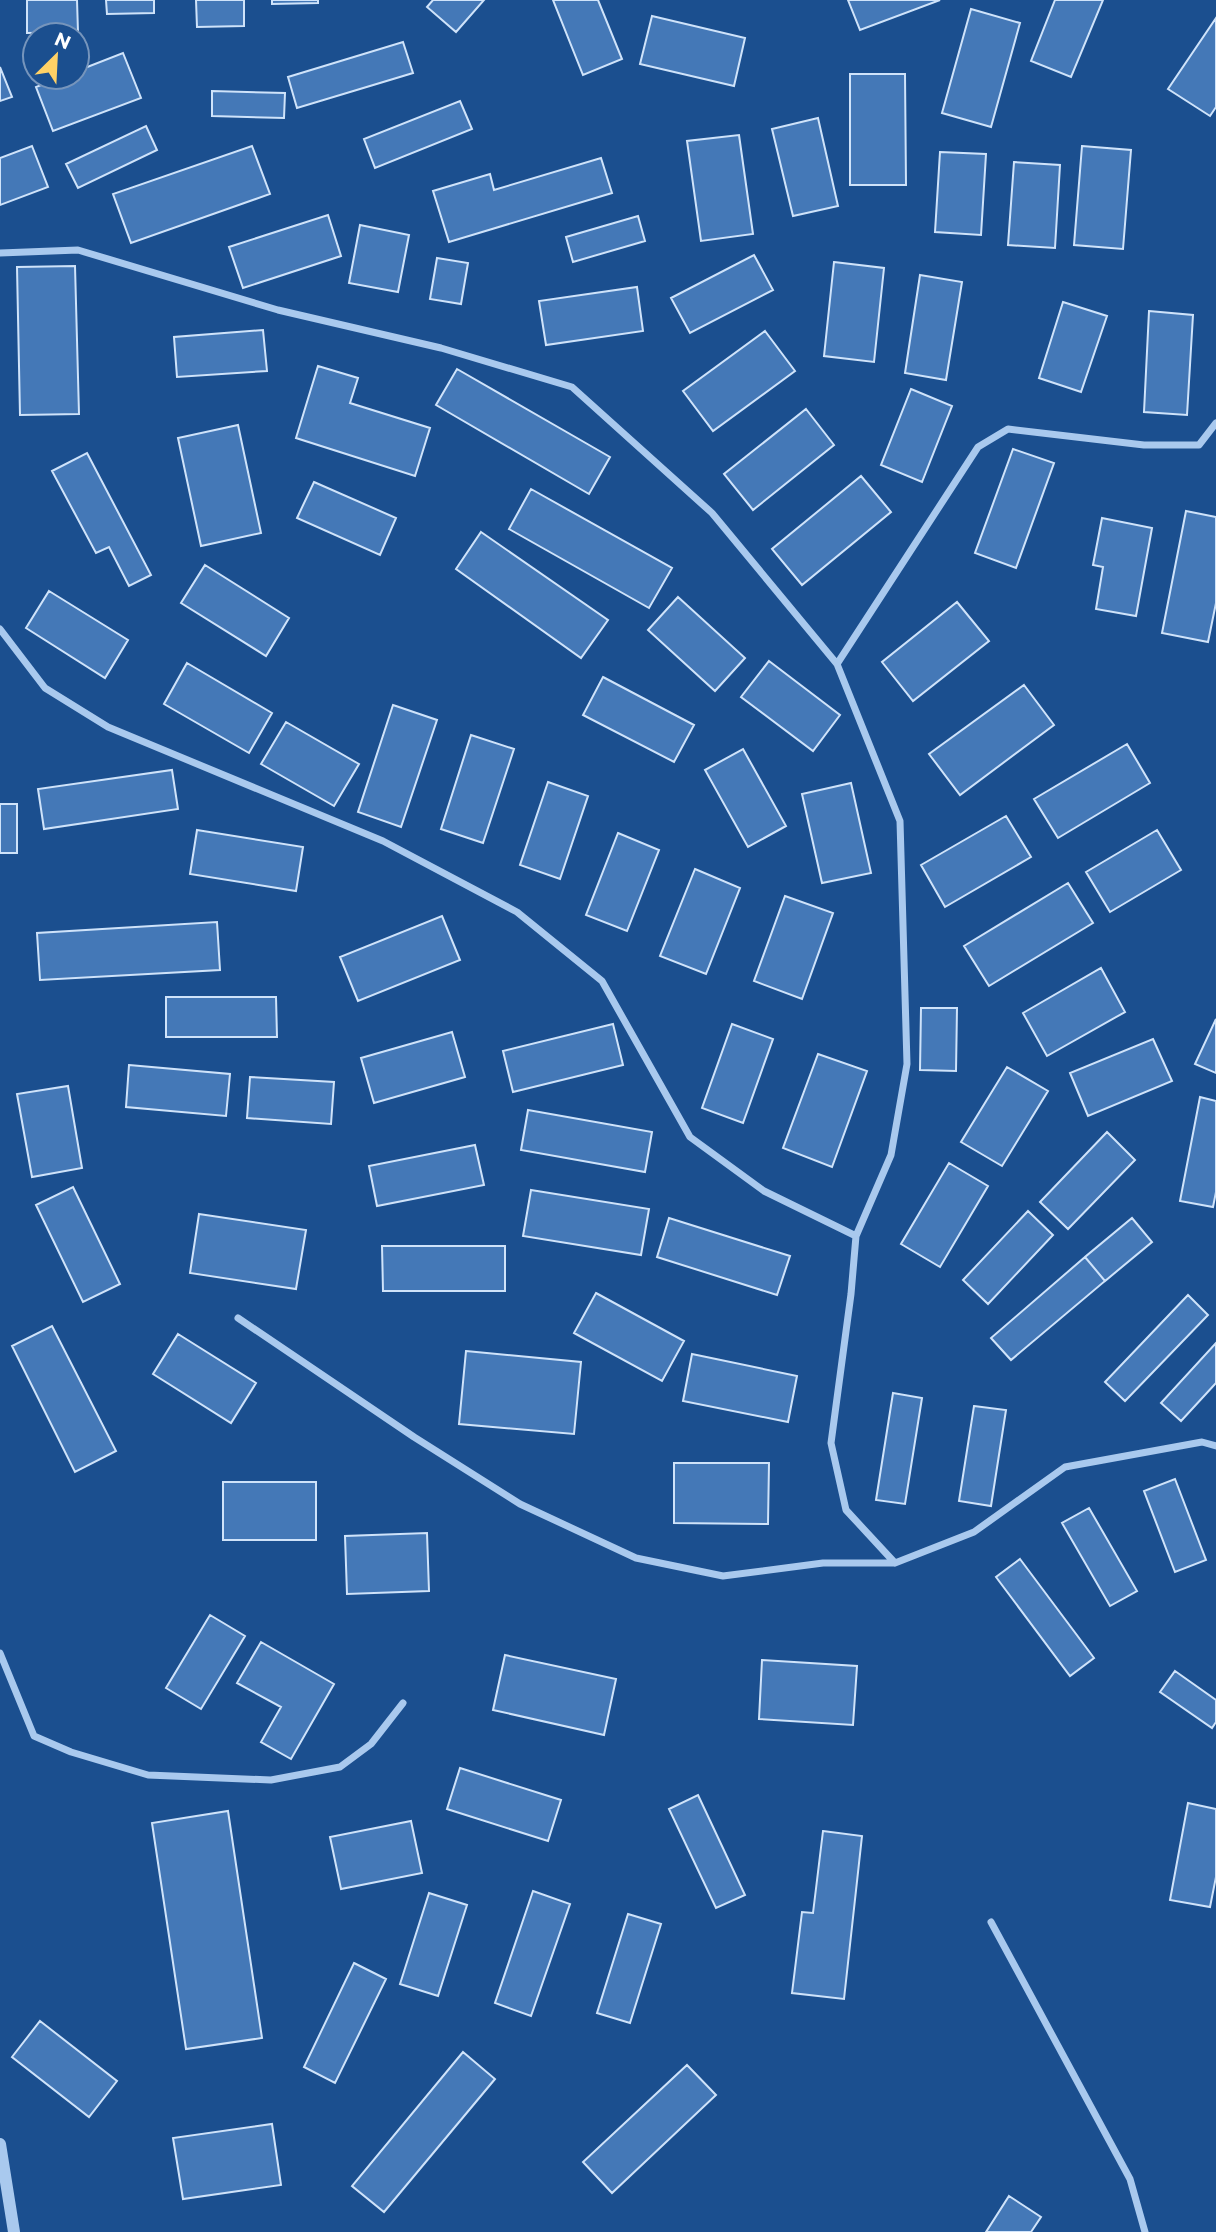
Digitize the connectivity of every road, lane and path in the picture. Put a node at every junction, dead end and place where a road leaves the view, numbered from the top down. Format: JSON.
{"nodes":[{"id":1,"x":0,"y":253,"type":"edge"},
{"id":2,"x":1216,"y":424,"type":"edge"},
{"id":3,"x":0,"y":629,"type":"edge"},
{"id":4,"x":837,"y":664,"type":"junction"},
{"id":5,"x":856,"y":1236,"type":"junction"},
{"id":6,"x":239,"y":1318,"type":"dead end"},
{"id":7,"x":1216,"y":1447,"type":"edge"},
{"id":8,"x":895,"y":1563,"type":"junction"},
{"id":9,"x":0,"y":1653,"type":"edge"},
{"id":10,"x":404,"y":1703,"type":"dead end"},
{"id":11,"x":991,"y":1922,"type":"dead end"},
{"id":12,"x":0,"y":2144,"type":"edge"},
{"id":13,"x":14,"y":2232,"type":"edge"},
{"id":14,"x":1145,"y":2232,"type":"edge"}],
"edges":[{"from":1,"to":4,"type":"street"},
{"from":2,"to":4,"type":"street"},
{"from":3,"to":5,"type":"street"},
{"from":4,"to":5,"type":"street"},
{"from":5,"to":8,"type":"street"},
{"from":6,"to":8,"type":"street"},
{"from":7,"to":8,"type":"street"},
{"from":9,"to":10,"type":"street"},
{"from":11,"to":14,"type":"street"},
{"from":12,"to":13,"type":"street"}]}
